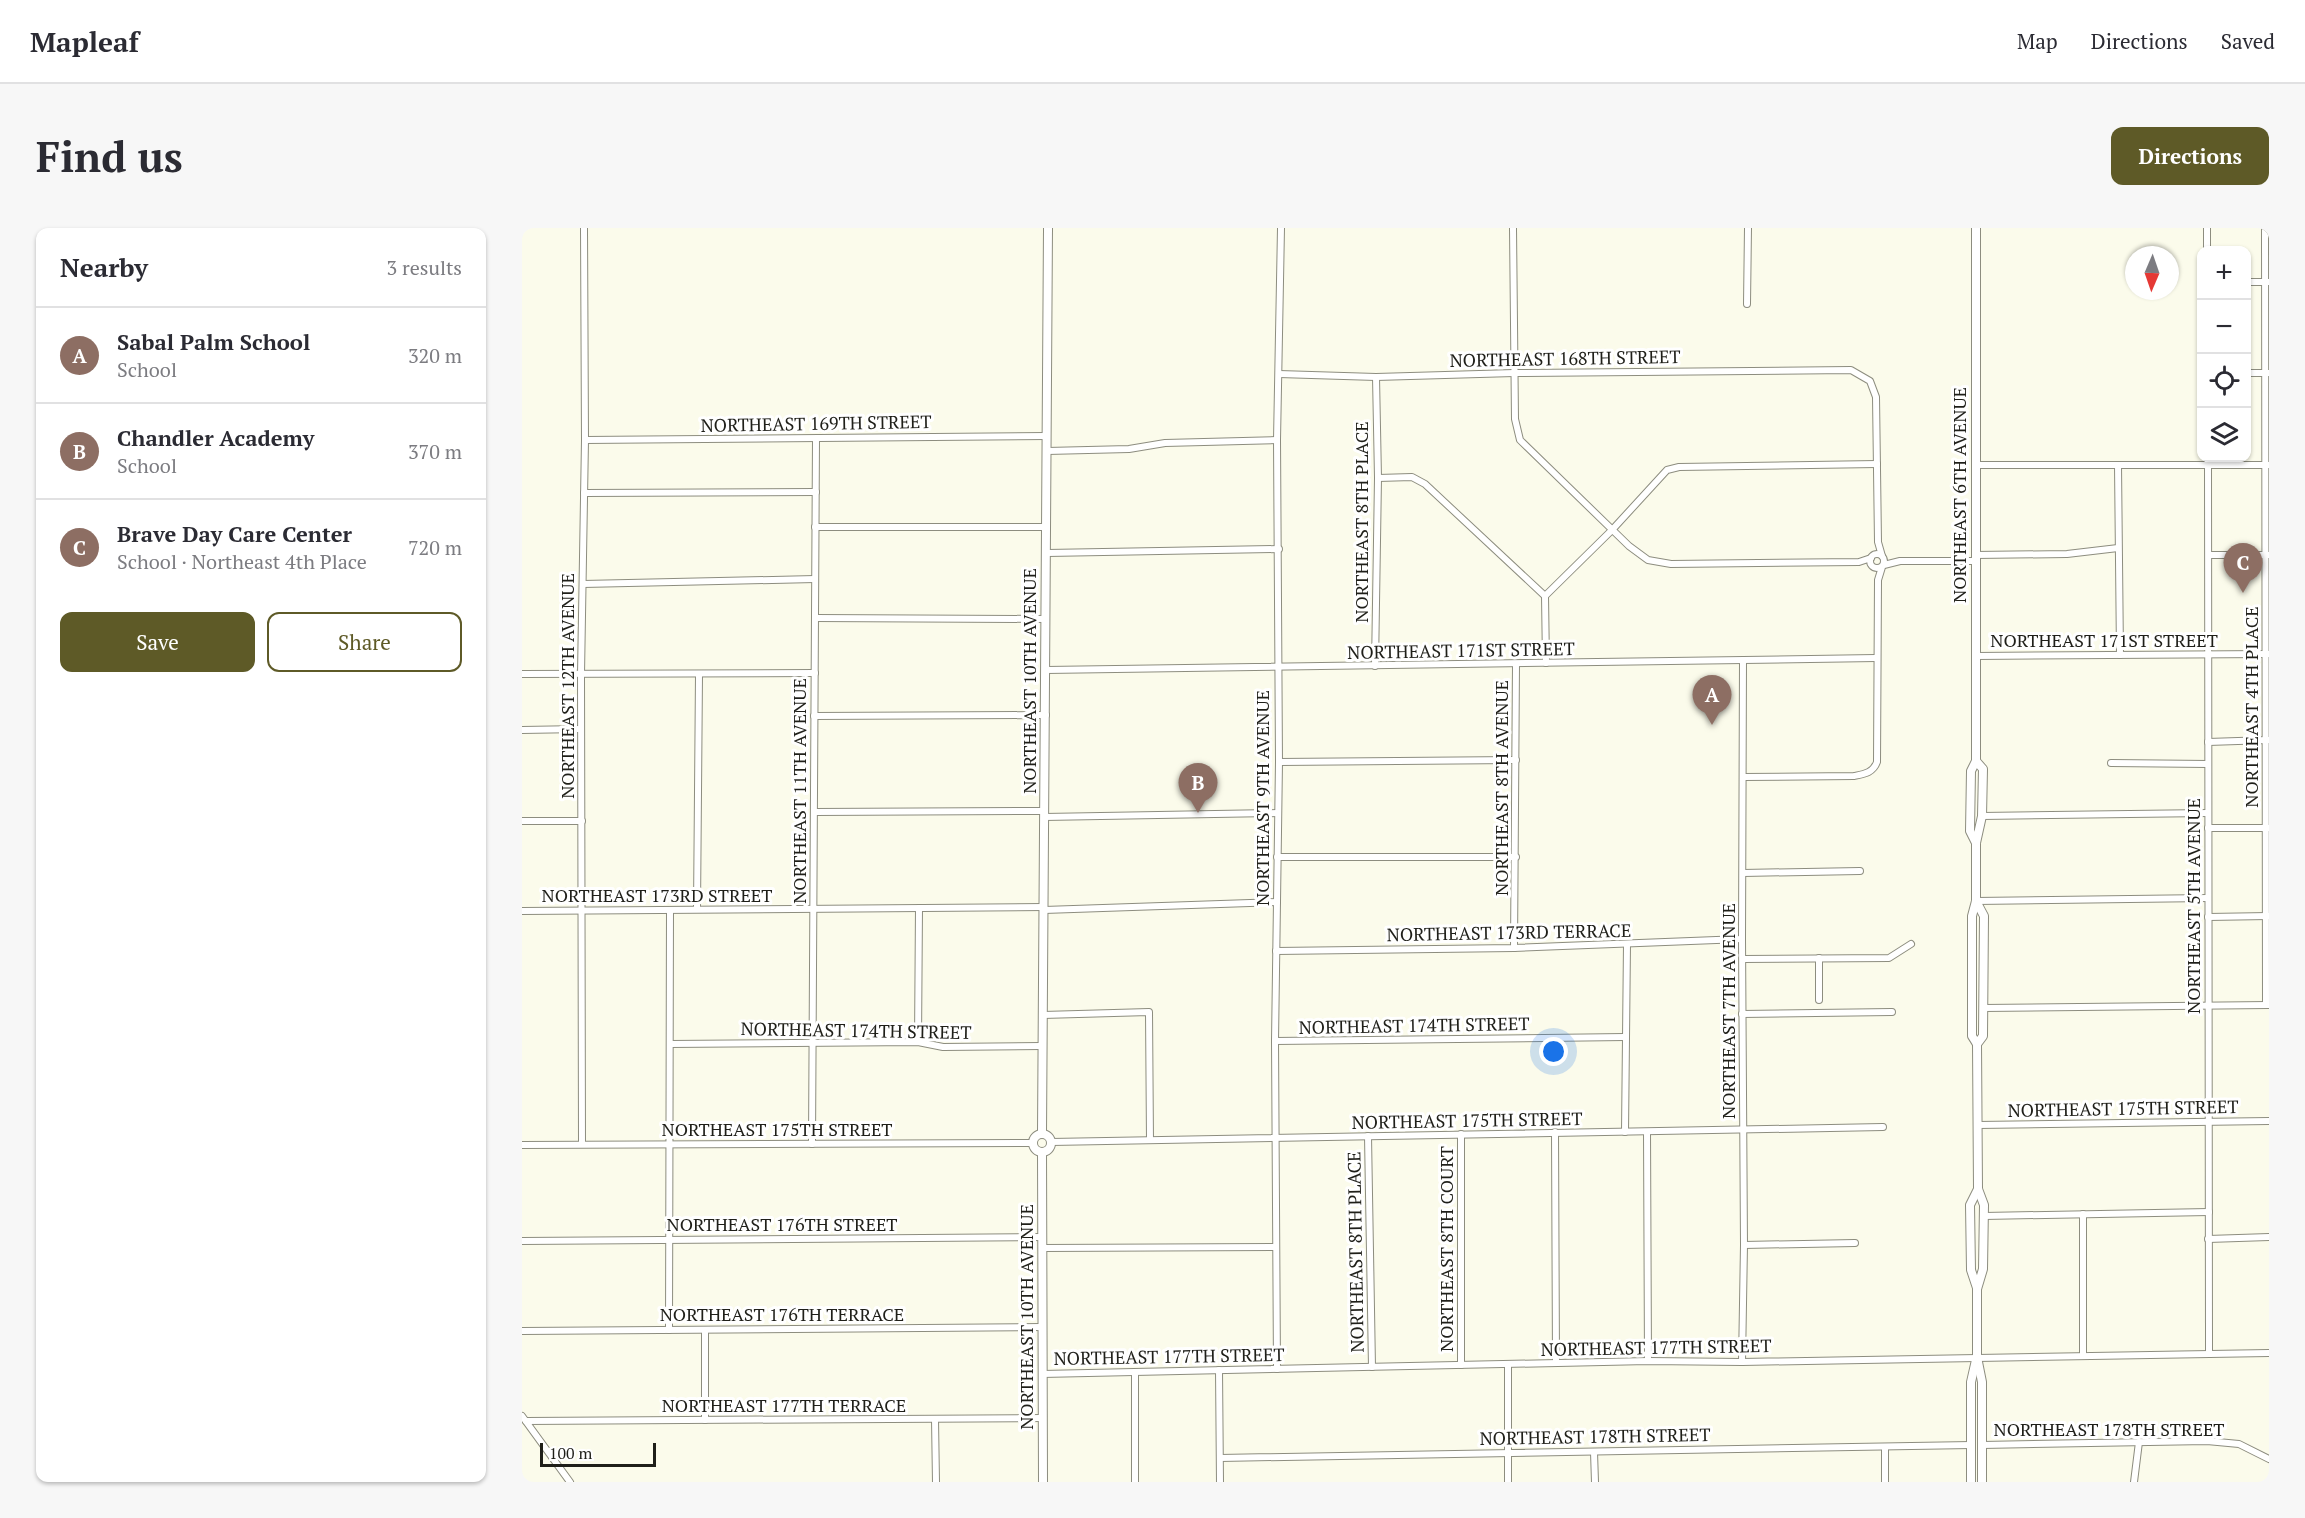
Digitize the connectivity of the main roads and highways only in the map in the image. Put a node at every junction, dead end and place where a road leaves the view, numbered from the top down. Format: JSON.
{"nodes":[{"id":1,"x":1048,"y":228,"type":"edge"},
{"id":2,"x":1976,"y":228,"type":"edge"},
{"id":3,"x":1976,"y":761,"type":"junction"},
{"id":4,"x":1976,"y":843,"type":"junction"},
{"id":5,"x":1976,"y":901,"type":"junction"},
{"id":6,"x":1977,"y":1044,"type":"junction"},
{"id":7,"x":1042,"y":1133,"type":"junction"},
{"id":8,"x":1042,"y":1152,"type":"junction"},
{"id":9,"x":1978,"y":1189,"type":"junction"},
{"id":10,"x":1977,"y":1288,"type":"junction"},
{"id":11,"x":1977,"y":1357,"type":"junction"},
{"id":12,"x":1043,"y":1482,"type":"edge"},
{"id":13,"x":1971,"y":1482,"type":"edge"},
{"id":14,"x":1982,"y":1482,"type":"edge"}],
"edges":[{"from":1,"to":7,"type":"main road","name":"NORTHEAST 10TH AVENUE"},
{"from":2,"to":3,"type":"main road","name":"NORTHEAST 6TH AVENUE"},
{"from":3,"to":4,"type":"main road","name":"NORTHEAST 6TH AVENUE"},
{"from":3,"to":4,"type":"main road","name":"NORTHEAST 6TH AVENUE"},
{"from":4,"to":5,"type":"main road","name":"NORTHEAST 6TH AVENUE"},
{"from":5,"to":6,"type":"main road","name":"NORTHEAST 6TH AVENUE"},
{"from":5,"to":6,"type":"main road","name":"NORTHEAST 6TH AVENUE"},
{"from":6,"to":9,"type":"main road","name":"NORTHEAST 6TH AVENUE"},
{"from":7,"to":8,"type":"main road"},
{"from":7,"to":8,"type":"main road"},
{"from":8,"to":12,"type":"main road","name":"NORTHEAST 10TH AVENUE"},
{"from":9,"to":10,"type":"main road","name":"NORTHEAST 6TH AVENUE"},
{"from":9,"to":10,"type":"main road","name":"NORTHEAST 6TH AVENUE"},
{"from":10,"to":11,"type":"main road","name":"NORTHEAST 6TH AVENUE"},
{"from":11,"to":13,"type":"main road","name":"NORTHEAST 6TH AVENUE"},
{"from":11,"to":14,"type":"main road","name":"NORTHEAST 6TH AVENUE"}]}
